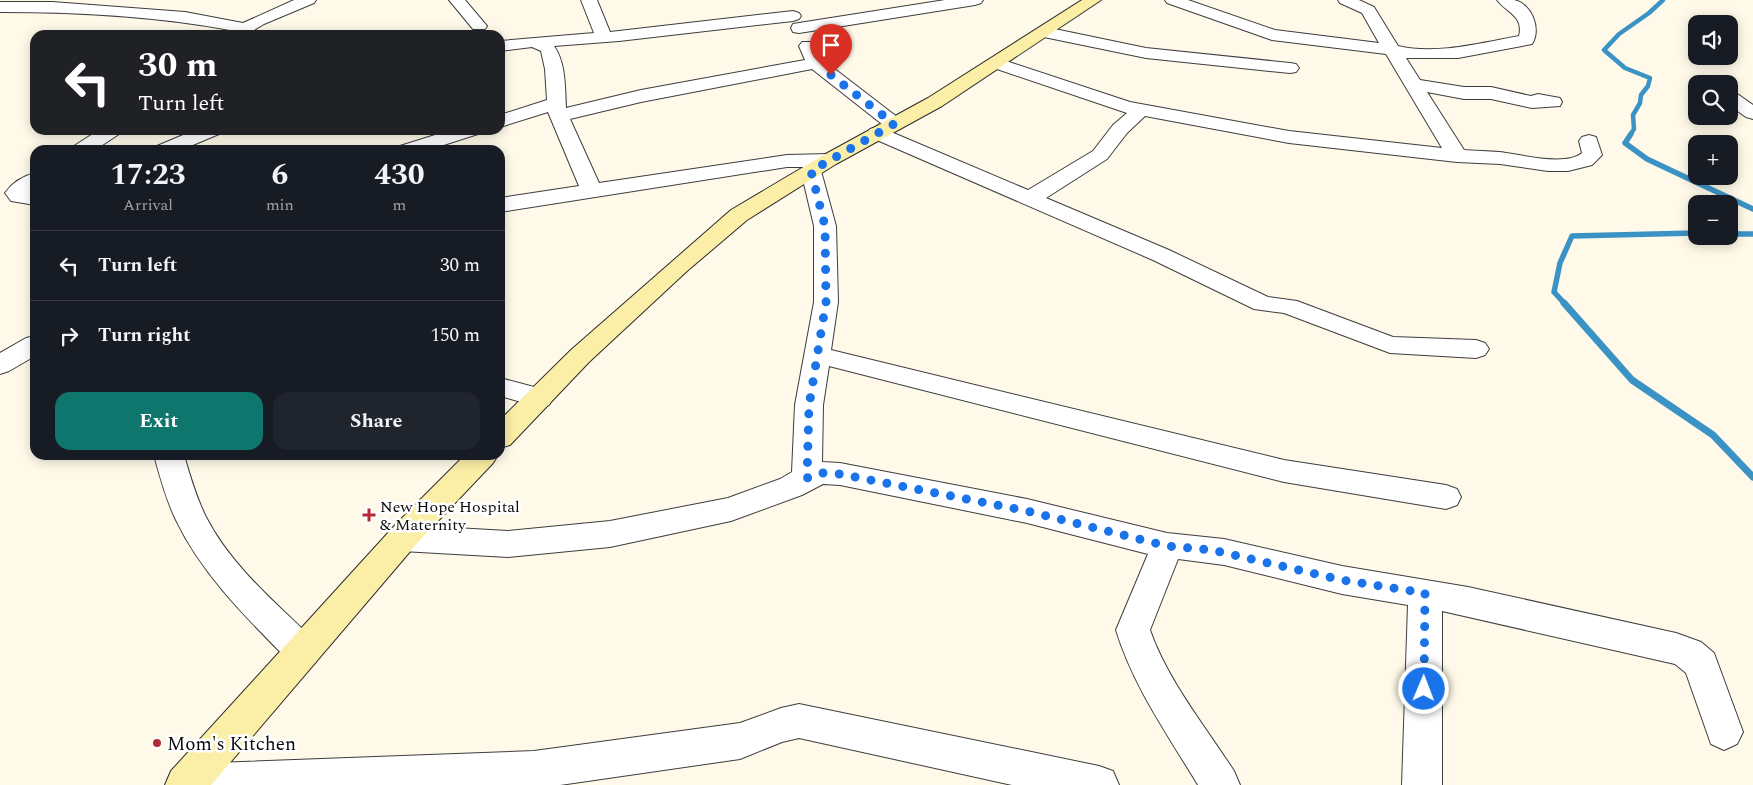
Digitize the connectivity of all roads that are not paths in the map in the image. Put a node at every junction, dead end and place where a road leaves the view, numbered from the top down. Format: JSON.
{"nodes":[{"id":1,"x":308,"y":0,"type":"edge"},
{"id":2,"x":457,"y":0,"type":"edge"},
{"id":3,"x":589,"y":0,"type":"edge"},
{"id":4,"x":975,"y":0,"type":"edge"},
{"id":5,"x":1093,"y":0,"type":"edge"},
{"id":6,"x":1173,"y":0,"type":"edge"},
{"id":7,"x":1346,"y":0,"type":"edge"},
{"id":8,"x":1505,"y":0,"type":"edge"},
{"id":9,"x":0,"y":7,"type":"edge"},
{"id":10,"x":793,"y":15,"type":"edge"},
{"id":11,"x":479,"y":26,"type":"dead end"},
{"id":12,"x":231,"y":30,"type":"edge"},
{"id":13,"x":242,"y":30,"type":"edge"},
{"id":14,"x":1045,"y":32,"type":"junction"},
{"id":15,"x":604,"y":37,"type":"junction"},
{"id":16,"x":534,"y":42,"type":"junction"},
{"id":17,"x":505,"y":45,"type":"edge"},
{"id":18,"x":1391,"y":49,"type":"junction"},
{"id":19,"x":1458,"y":53,"type":"junction"},
{"id":20,"x":815,"y":63,"type":"junction"},
{"id":21,"x":997,"y":63,"type":"junction"},
{"id":22,"x":1290,"y":68,"type":"dead end"},
{"id":23,"x":1459,"y":75,"type":"dead end"},
{"id":24,"x":1482,"y":75,"type":"dead end"},
{"id":25,"x":1412,"y":84,"type":"junction"},
{"id":26,"x":1432,"y":88,"type":"junction"},
{"id":27,"x":1554,"y":102,"type":"dead end"},
{"id":28,"x":1738,"y":103,"type":"edge"},
{"id":29,"x":558,"y":110,"type":"junction"},
{"id":30,"x":1140,"y":111,"type":"junction"},
{"id":31,"x":1753,"y":113,"type":"edge"},
{"id":32,"x":505,"y":120,"type":"edge"},
{"id":33,"x":885,"y":129,"type":"junction"},
{"id":34,"x":104,"y":135,"type":"edge"},
{"id":35,"x":200,"y":135,"type":"edge"},
{"id":36,"x":455,"y":135,"type":"edge"},
{"id":37,"x":1589,"y":141,"type":"dead end"},
{"id":38,"x":89,"y":145,"type":"edge"},
{"id":39,"x":176,"y":145,"type":"edge"},
{"id":40,"x":423,"y":145,"type":"edge"},
{"id":41,"x":1457,"y":156,"type":"junction"},
{"id":42,"x":820,"y":165,"type":"junction"},
{"id":43,"x":30,"y":182,"type":"edge"},
{"id":44,"x":592,"y":192,"type":"junction"},
{"id":45,"x":30,"y":198,"type":"edge"},
{"id":46,"x":1029,"y":199,"type":"junction"},
{"id":47,"x":505,"y":204,"type":"edge"},
{"id":48,"x":23,"y":348,"type":"edge"},
{"id":49,"x":1476,"y":349,"type":"dead end"},
{"id":50,"x":818,"y":355,"type":"junction"},
{"id":51,"x":0,"y":365,"type":"edge"},
{"id":52,"x":505,"y":389,"type":"edge"},
{"id":53,"x":539,"y":398,"type":"junction"},
{"id":54,"x":505,"y":433,"type":"edge"},
{"id":55,"x":170,"y":460,"type":"edge"},
{"id":56,"x":478,"y":460,"type":"edge"},
{"id":57,"x":807,"y":478,"type":"junction"},
{"id":58,"x":1446,"y":497,"type":"dead end"},
{"id":59,"x":402,"y":538,"type":"junction"},
{"id":60,"x":1167,"y":546,"type":"junction"},
{"id":61,"x":1425,"y":593,"type":"junction"},
{"id":62,"x":303,"y":652,"type":"junction"},
{"id":63,"x":1724,"y":732,"type":"dead end"},
{"id":64,"x":465,"y":779,"type":"edge"},
{"id":65,"x":1077,"y":783,"type":"edge"},
{"id":66,"x":186,"y":784,"type":"edge"},
{"id":67,"x":1220,"y":785,"type":"edge"},
{"id":68,"x":1422,"y":785,"type":"edge"}],
"edges":[{"from":1,"to":13,"type":"street"},
{"from":2,"to":11,"type":"street"},
{"from":3,"to":15,"type":"street"},
{"from":4,"to":10,"type":"street"},
{"from":5,"to":14,"type":"street"},
{"from":6,"to":18,"type":"street"},
{"from":7,"to":18,"type":"street"},
{"from":8,"to":19,"type":"street"},
{"from":9,"to":12,"type":"street"},
{"from":10,"to":15,"type":"street"},
{"from":10,"to":20,"type":"street"},
{"from":14,"to":21,"type":"street"},
{"from":14,"to":22,"type":"street"},
{"from":15,"to":16,"type":"street"},
{"from":16,"to":17,"type":"street"},
{"from":16,"to":29,"type":"street"},
{"from":18,"to":19,"type":"street"},
{"from":18,"to":25,"type":"street"},
{"from":19,"to":26,"type":"street"},
{"from":20,"to":29,"type":"street"},
{"from":20,"to":33,"type":"street"},
{"from":21,"to":30,"type":"street"},
{"from":21,"to":33,"type":"street"},
{"from":23,"to":24,"type":"street"},
{"from":25,"to":26,"type":"street"},
{"from":25,"to":41,"type":"street"},
{"from":26,"to":27,"type":"street"},
{"from":28,"to":31,"type":"street"},
{"from":29,"to":32,"type":"street"},
{"from":29,"to":44,"type":"street"},
{"from":30,"to":41,"type":"street"},
{"from":30,"to":46,"type":"street"},
{"from":33,"to":42,"type":"street"},
{"from":33,"to":46,"type":"street"},
{"from":34,"to":38,"type":"street"},
{"from":35,"to":39,"type":"street"},
{"from":36,"to":40,"type":"street"},
{"from":37,"to":41,"type":"street"},
{"from":42,"to":44,"type":"street"},
{"from":42,"to":50,"type":"street"},
{"from":42,"to":53,"type":"street"},
{"from":43,"to":45,"type":"street"},
{"from":44,"to":47,"type":"street"},
{"from":46,"to":49,"type":"street"},
{"from":48,"to":51,"type":"street"},
{"from":50,"to":57,"type":"street"},
{"from":50,"to":58,"type":"street"},
{"from":52,"to":53,"type":"street"},
{"from":53,"to":54,"type":"street"},
{"from":55,"to":62,"type":"street"},
{"from":56,"to":59,"type":"street"},
{"from":57,"to":59,"type":"street"},
{"from":57,"to":60,"type":"street"},
{"from":59,"to":62,"type":"street"},
{"from":60,"to":61,"type":"street"},
{"from":60,"to":67,"type":"street"},
{"from":61,"to":63,"type":"street"},
{"from":61,"to":68,"type":"street"},
{"from":62,"to":66,"type":"street"},
{"from":64,"to":65,"type":"street"},
{"from":64,"to":66,"type":"street"}]}
